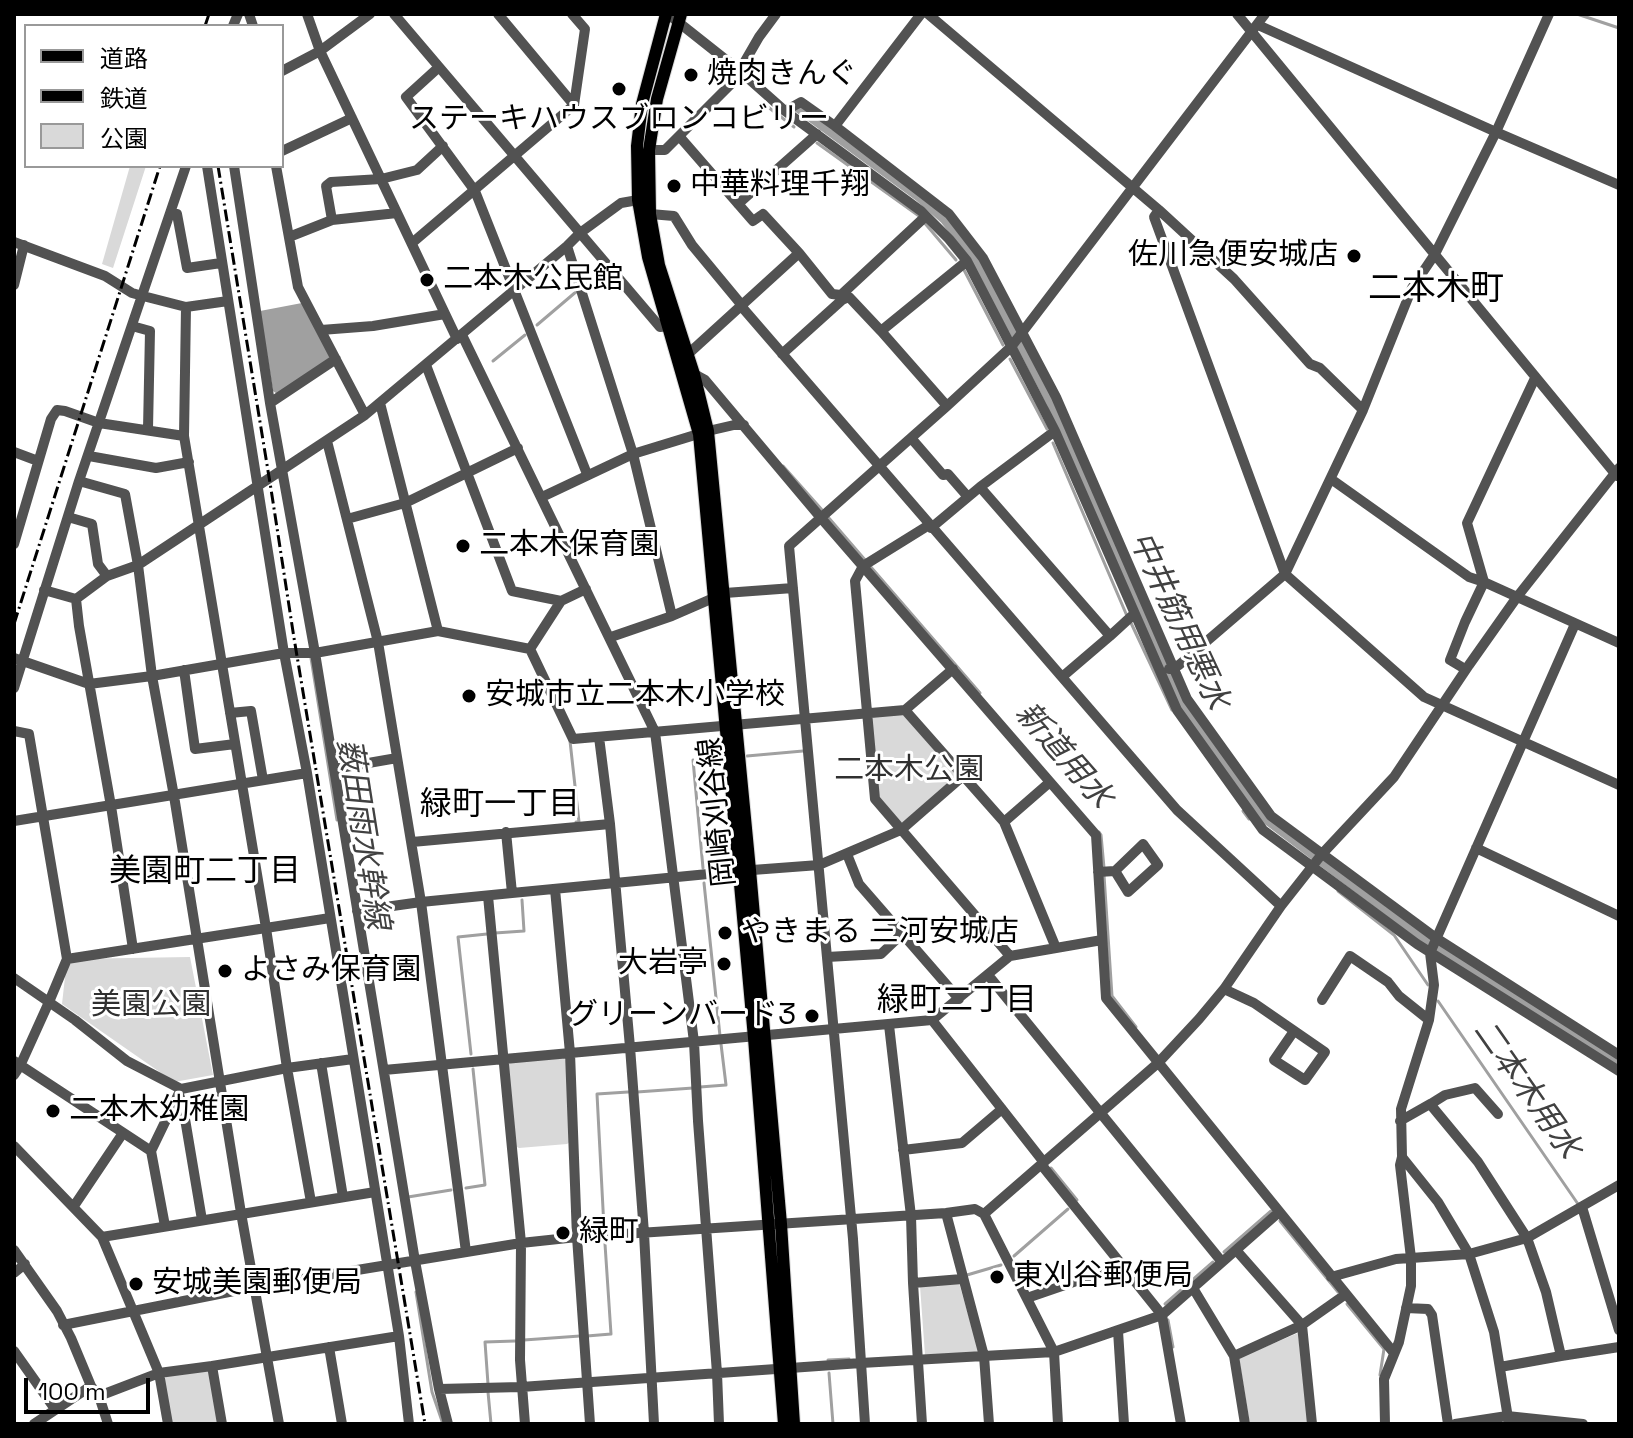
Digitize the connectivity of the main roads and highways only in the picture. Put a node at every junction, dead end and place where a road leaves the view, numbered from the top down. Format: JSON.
{"nodes":[{"id":1,"x":673,"y":16,"type":"edge"},
{"id":2,"x":703,"y":432,"type":"junction"},
{"id":3,"x":785,"y":1368,"type":"junction"},
{"id":4,"x":784,"y":1424,"type":"edge"},
{"id":5,"x":794,"y":1424,"type":"edge"}],
"edges":[{"from":1,"to":2,"type":"main road","name":"岡崎刈谷線"},
{"from":1,"to":2,"type":"main road","name":"岡崎刈谷線"},
{"from":2,"to":3,"type":"main road","name":"岡崎刈谷線"},
{"from":3,"to":4,"type":"main road","name":"岡崎刈谷線"},
{"from":3,"to":5,"type":"main road","name":"岡崎刈谷線"}]}
